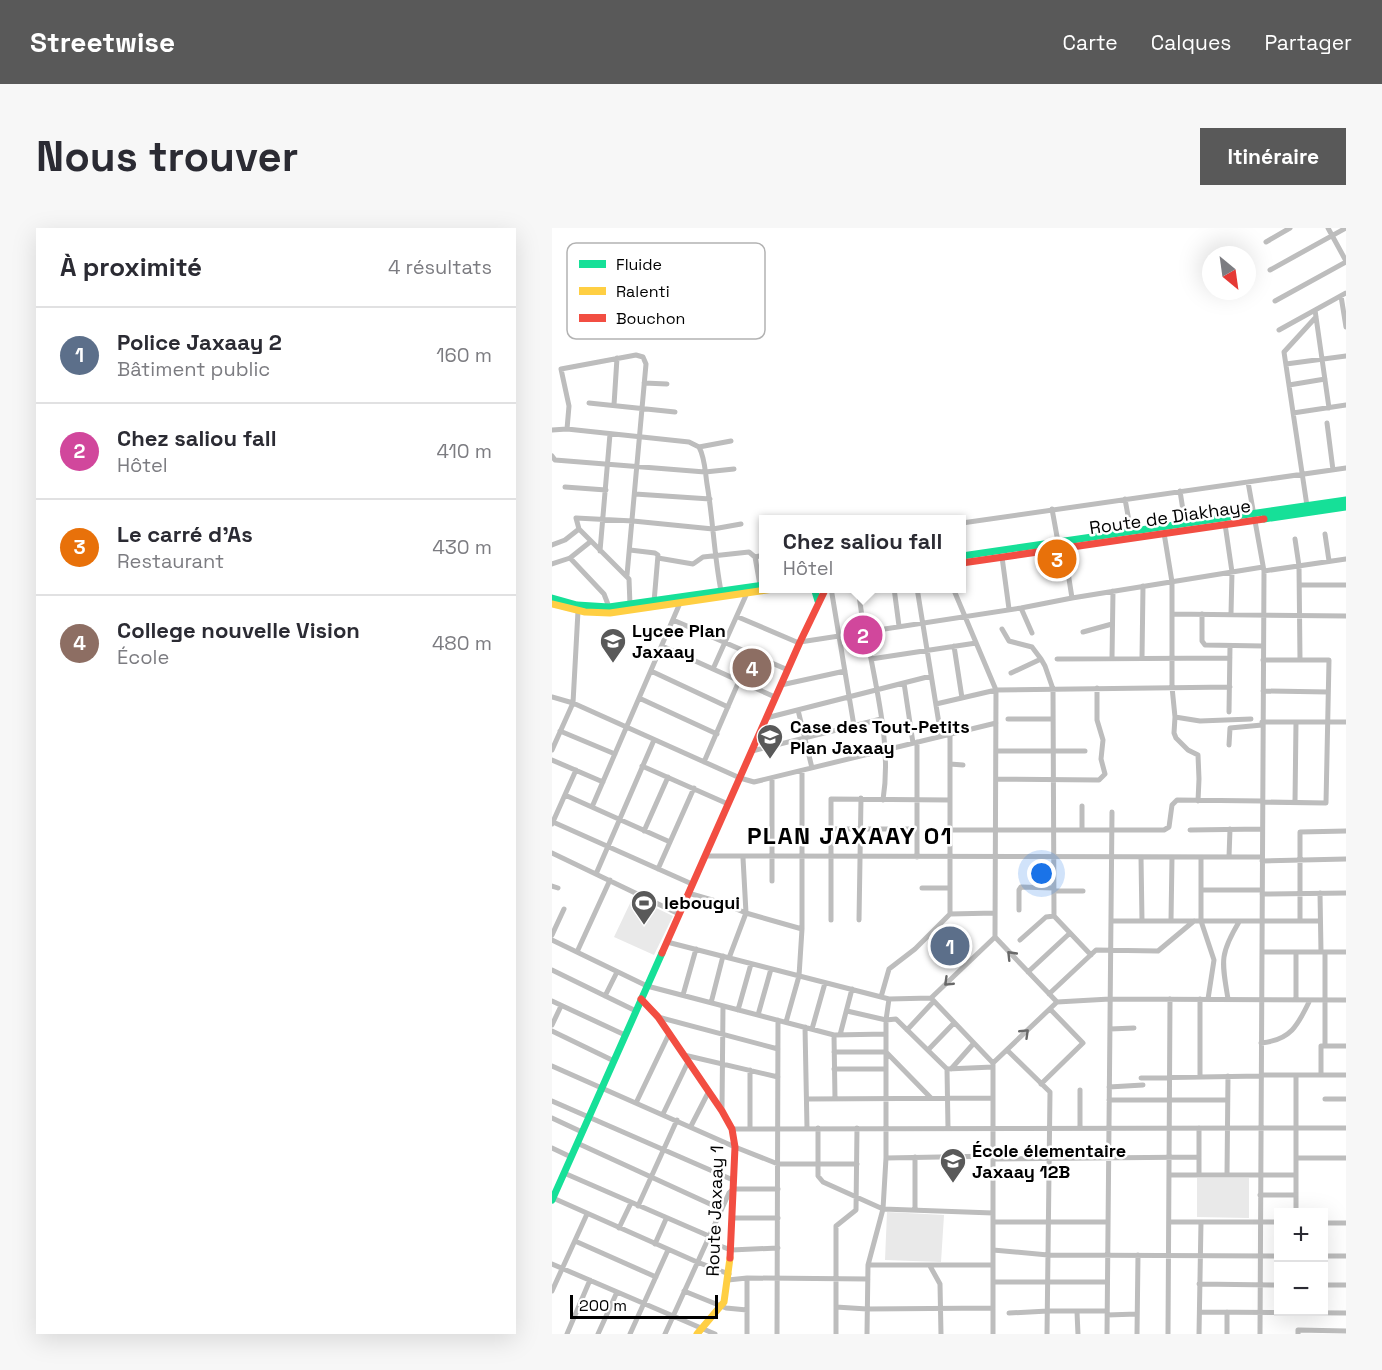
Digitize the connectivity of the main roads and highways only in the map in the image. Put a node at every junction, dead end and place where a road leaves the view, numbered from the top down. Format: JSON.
{"nodes":[{"id":1,"x":1346,"y":500,"type":"edge"},
{"id":2,"x":1346,"y":507,"type":"edge"},
{"id":3,"x":1254,"y":516,"type":"junction"},
{"id":4,"x":1061,"y":545,"type":"junction"},
{"id":5,"x":966,"y":556,"type":"edge"},
{"id":6,"x":966,"y":562,"type":"edge"},
{"id":7,"x":759,"y":585,"type":"edge"},
{"id":8,"x":759,"y":591,"type":"edge"},
{"id":9,"x":816,"y":593,"type":"edge"},
{"id":10,"x":823,"y":593,"type":"edge"},
{"id":11,"x":552,"y":598,"type":"edge"},
{"id":12,"x":818,"y":601,"type":"junction"},
{"id":13,"x":552,"y":604,"type":"edge"},
{"id":14,"x":641,"y":999,"type":"junction"},
{"id":15,"x":552,"y":1199,"type":"edge"},
{"id":16,"x":699,"y":1331,"type":"edge"}],
"edges":[{"from":1,"to":3,"type":"main road","name":"Route de Diakhaye"},
{"from":2,"to":3,"type":"main road","name":"Route de Diakhaye"},
{"from":3,"to":4,"type":"main road","name":"Route de Diakhaye"},
{"from":3,"to":4,"type":"main road","name":"Route de Diakhaye"},
{"from":4,"to":5,"type":"main road","name":"Route de Diakhaye"},
{"from":4,"to":6,"type":"main road","name":"Route de Diakhaye"},
{"from":7,"to":11,"type":"main road"},
{"from":8,"to":13,"type":"main road"},
{"from":9,"to":12,"type":"main road"},
{"from":10,"to":12,"type":"main road"},
{"from":12,"to":14,"type":"main road"},
{"from":14,"to":15,"type":"main road"},
{"from":14,"to":16,"type":"main road","name":"Route Jaxaay 1"}]}
